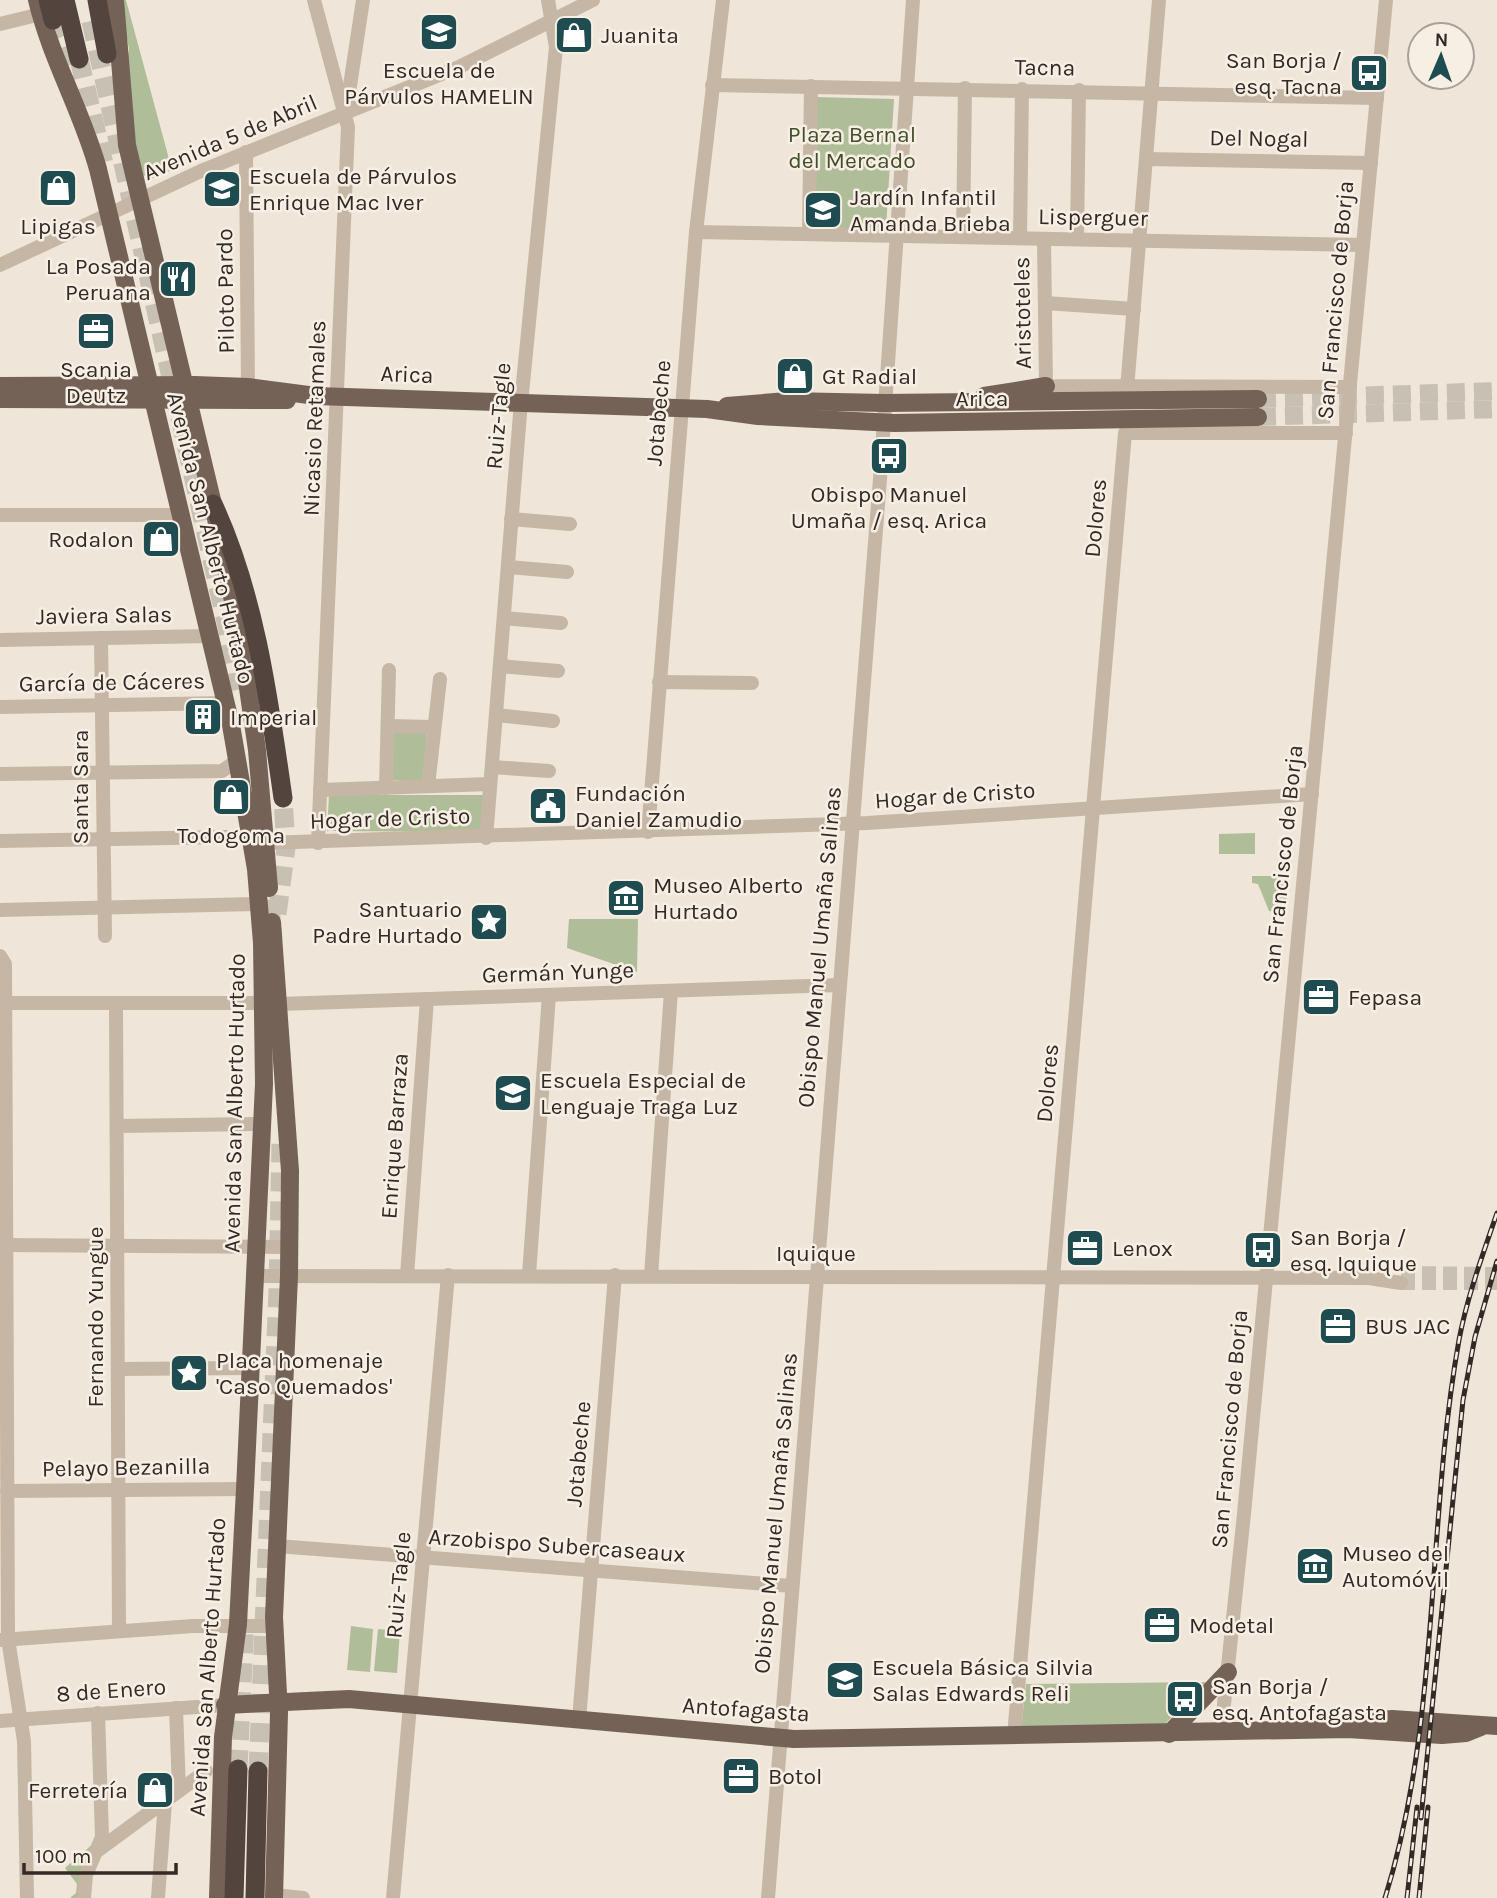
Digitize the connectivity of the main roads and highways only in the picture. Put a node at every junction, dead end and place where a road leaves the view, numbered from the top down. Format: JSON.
{"nodes":[{"id":1,"x":65,"y":0,"type":"edge"},
{"id":2,"x":86,"y":0,"type":"edge"},
{"id":3,"x":97,"y":0,"type":"edge"},
{"id":4,"x":115,"y":0,"type":"edge"},
{"id":5,"x":45,"y":8,"type":"edge"},
{"id":6,"x":91,"y":21,"type":"tunnel mouth"},
{"id":7,"x":107,"y":54,"type":"dead end"},
{"id":8,"x":79,"y":59,"type":"tunnel mouth"},
{"id":9,"x":0,"y":386,"type":"edge"},
{"id":10,"x":1046,"y":386,"type":"road end"},
{"id":11,"x":150,"y":392,"type":"junction"},
{"id":12,"x":185,"y":393,"type":"junction"},
{"id":13,"x":316,"y":396,"type":"junction"},
{"id":14,"x":0,"y":398,"type":"edge"},
{"id":15,"x":960,"y":403,"type":"junction"},
{"id":16,"x":707,"y":409,"type":"junction"},
{"id":17,"x":995,"y":423,"type":"junction"},
{"id":18,"x":1125,"y":433,"type":"road end"},
{"id":19,"x":213,"y":504,"type":"junction"},
{"id":20,"x":283,"y":798,"type":"tunnel mouth"},
{"id":21,"x":272,"y":1003,"type":"junction"},
{"id":22,"x":1228,"y":1672,"type":"road end"},
{"id":23,"x":277,"y":1683,"type":"junction"},
{"id":24,"x":306,"y":1699,"type":"junction"},
{"id":25,"x":279,"y":1702,"type":"junction"},
{"id":26,"x":225,"y":1705,"type":"junction"},
{"id":27,"x":1489,"y":1727,"type":"edge"},
{"id":28,"x":1169,"y":1734,"type":"junction"},
{"id":29,"x":238,"y":1769,"type":"tunnel mouth"},
{"id":30,"x":258,"y":1771,"type":"tunnel mouth"},
{"id":31,"x":268,"y":1897,"type":"edge"},
{"id":32,"x":218,"y":1898,"type":"edge"},
{"id":33,"x":234,"y":1898,"type":"edge"}],
"edges":[{"from":1,"to":8,"type":"highway"},
{"from":2,"to":6,"type":"highway"},
{"from":3,"to":7,"type":"highway"},
{"from":4,"to":12,"type":"main road","name":"Avenida San Alberto Hurtado"},
{"from":5,"to":11,"type":"main road","name":"Avenida San Alberto Hurtado"},
{"from":9,"to":11,"type":"main road","name":"Arica"},
{"from":10,"to":15,"type":"main road"},
{"from":11,"to":12,"type":"main road","name":"Arica"},
{"from":11,"to":14,"type":"main road","name":"Arica"},
{"from":11,"to":21,"type":"main road","name":"Avenida San Alberto Hurtado"},
{"from":12,"to":13,"type":"main road","name":"Arica"},
{"from":12,"to":13,"type":"main road","name":"Arica"},
{"from":12,"to":19,"type":"main road","name":"Avenida San Alberto Hurtado"},
{"from":13,"to":16,"type":"main road","name":"Arica"},
{"from":15,"to":16,"type":"main road","name":"Arica"},
{"from":15,"to":17,"type":"main road","name":"Arica"},
{"from":16,"to":17,"type":"main road","name":"Arica"},
{"from":17,"to":18,"type":"main road"},
{"from":19,"to":20,"type":"highway"},
{"from":19,"to":21,"type":"main road","name":"Avenida San Alberto Hurtado"},
{"from":21,"to":23,"type":"main road","name":"Avenida San Alberto Hurtado"},
{"from":21,"to":26,"type":"main road","name":"Avenida San Alberto Hurtado"},
{"from":22,"to":28,"type":"main road"},
{"from":23,"to":24,"type":"main road"},
{"from":23,"to":25,"type":"main road","name":"Avenida San Alberto Hurtado"},
{"from":24,"to":25,"type":"main road","name":"Antofagasta"},
{"from":24,"to":28,"type":"main road","name":"Antofagasta"},
{"from":25,"to":26,"type":"main road","name":"Antofagasta"},
{"from":25,"to":31,"type":"main road","name":"Avenida San Alberto Hurtado"},
{"from":26,"to":32,"type":"main road","name":"Avenida San Alberto Hurtado"},
{"from":27,"to":28,"type":"main road","name":"Antofagasta"},
{"from":29,"to":33,"type":"highway"},
{"from":30,"to":31,"type":"highway"}]}
